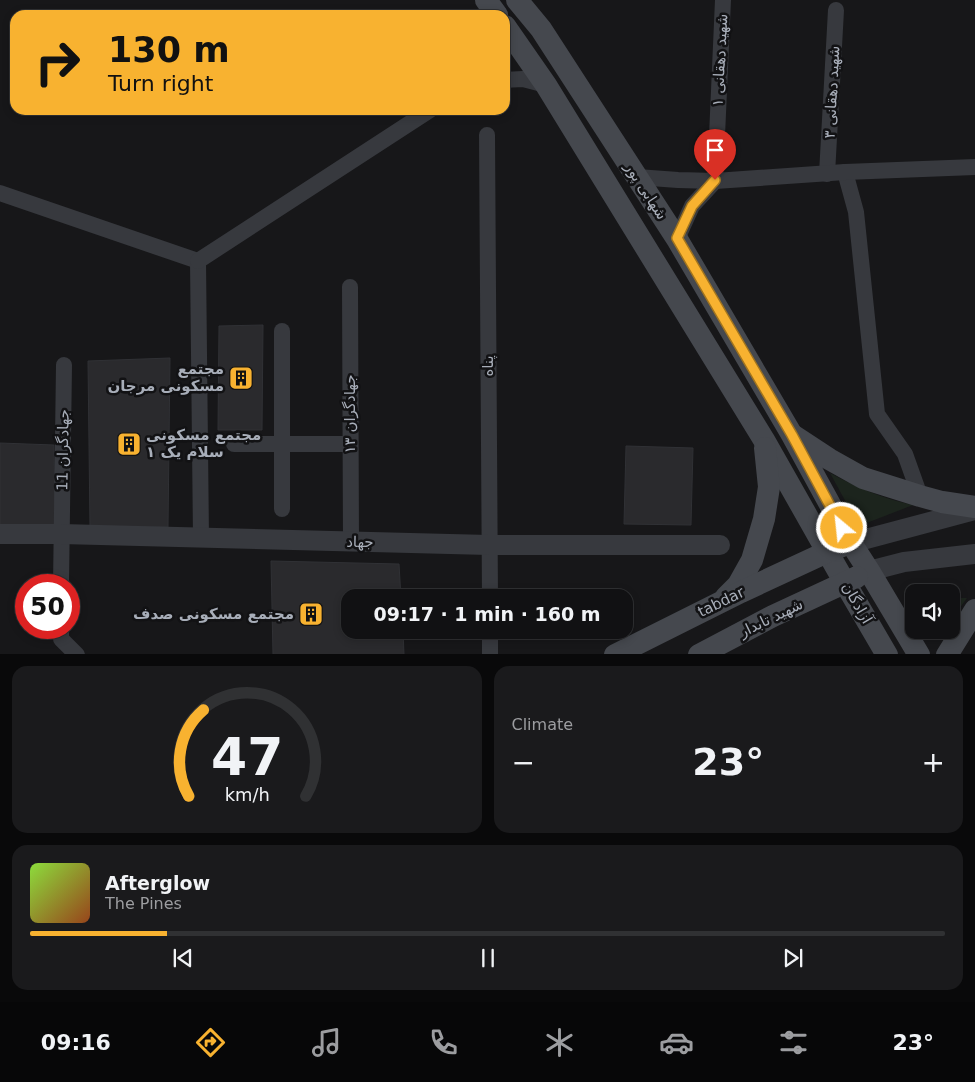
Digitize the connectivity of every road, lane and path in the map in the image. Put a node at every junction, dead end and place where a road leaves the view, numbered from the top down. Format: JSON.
{"nodes":[{"id":1,"x":517,"y":0,"type":"edge"},
{"id":2,"x":723,"y":0,"type":"edge"},
{"id":3,"x":836,"y":10,"type":"dead end"},
{"id":4,"x":510,"y":33,"type":"edge"},
{"id":5,"x":510,"y":80,"type":"edge"},
{"id":6,"x":546,"y":86,"type":"junction"},
{"id":7,"x":422,"y":115,"type":"edge"},
{"id":8,"x":487,"y":135,"type":"dead end"},
{"id":9,"x":975,"y":167,"type":"edge"},
{"id":10,"x":845,"y":172,"type":"junction"},
{"id":11,"x":827,"y":174,"type":"junction"},
{"id":12,"x":637,"y":177,"type":"junction"},
{"id":13,"x":715,"y":180,"type":"junction"},
{"id":14,"x":0,"y":193,"type":"edge"},
{"id":15,"x":677,"y":238,"type":"junction"},
{"id":16,"x":198,"y":261,"type":"junction"},
{"id":17,"x":350,"y":287,"type":"dead end"},
{"id":18,"x":282,"y":331,"type":"dead end"},
{"id":19,"x":64,"y":365,"type":"dead end"},
{"id":20,"x":792,"y":435,"type":"junction"},
{"id":21,"x":764,"y":440,"type":"junction"},
{"id":22,"x":234,"y":444,"type":"dead end"},
{"id":23,"x":282,"y":444,"type":"junction"},
{"id":24,"x":350,"y":444,"type":"junction"},
{"id":25,"x":920,"y":496,"type":"junction"},
{"id":26,"x":975,"y":508,"type":"edge"},
{"id":27,"x":282,"y":509,"type":"dead end"},
{"id":28,"x":0,"y":534,"type":"edge"},
{"id":29,"x":62,"y":534,"type":"junction"},
{"id":30,"x":201,"y":538,"type":"junction"},
{"id":31,"x":350,"y":542,"type":"junction"},
{"id":32,"x":850,"y":543,"type":"junction"},
{"id":33,"x":489,"y":545,"type":"junction"},
{"id":34,"x":720,"y":545,"type":"dead end"},
{"id":35,"x":827,"y":552,"type":"junction"},
{"id":36,"x":975,"y":554,"type":"edge"},
{"id":37,"x":869,"y":571,"type":"junction"},
{"id":38,"x":61,"y":574,"type":"edge"},
{"id":39,"x":845,"y":583,"type":"junction"},
{"id":40,"x":757,"y":585,"type":"junction"},
{"id":41,"x":490,"y":589,"type":"edge"},
{"id":42,"x":721,"y":602,"type":"junction"},
{"id":43,"x":975,"y":610,"type":"edge"},
{"id":44,"x":773,"y":616,"type":"junction"},
{"id":45,"x":61,"y":639,"type":"edge"},
{"id":46,"x":490,"y":639,"type":"edge"},
{"id":47,"x":77,"y":654,"type":"edge"},
{"id":48,"x":490,"y":654,"type":"edge"},
{"id":49,"x":614,"y":654,"type":"edge"},
{"id":50,"x":699,"y":654,"type":"edge"},
{"id":51,"x":887,"y":654,"type":"edge"},
{"id":52,"x":920,"y":654,"type":"edge"},
{"id":53,"x":947,"y":654,"type":"edge"}],
"edges":[{"from":1,"to":12,"type":"main road","name":"شهابی پور"},
{"from":2,"to":13,"type":"street","name":"شهید دهقانی ۱"},
{"from":3,"to":11,"type":"street","name":"شهید دهقانی ۳"},
{"from":4,"to":6,"type":"main road","name":"شهابی پور"},
{"from":5,"to":6,"type":"street"},
{"from":6,"to":21,"type":"main road","name":"شهابی پور"},
{"from":7,"to":16,"type":"street"},
{"from":8,"to":33,"type":"street","name":"پناه"},
{"from":9,"to":10,"type":"street"},
{"from":10,"to":11,"type":"street"},
{"from":10,"to":25,"type":"street"},
{"from":11,"to":13,"type":"street"},
{"from":12,"to":13,"type":"street"},
{"from":12,"to":15,"type":"main road","name":"شهابی پور"},
{"from":13,"to":15,"type":"street"},
{"from":14,"to":16,"type":"street"},
{"from":15,"to":20,"type":"main road","name":"شهابی پور"},
{"from":16,"to":30,"type":"street"},
{"from":17,"to":24,"type":"street","name":"جهادگران ۱۳"},
{"from":18,"to":23,"type":"street"},
{"from":19,"to":29,"type":"street","name":"جهادگران 11"},
{"from":20,"to":25,"type":"main road"},
{"from":20,"to":32,"type":"main road","name":"شهابی پور"},
{"from":21,"to":35,"type":"main road","name":"شهابی پور"},
{"from":21,"to":42,"type":"main road"},
{"from":22,"to":23,"type":"street"},
{"from":23,"to":24,"type":"street"},
{"from":23,"to":27,"type":"street"},
{"from":24,"to":31,"type":"street","name":"جهادگران ۱۳"},
{"from":25,"to":26,"type":"main road"},
{"from":26,"to":32,"type":"street"},
{"from":28,"to":29,"type":"street","name":"جهاد"},
{"from":29,"to":30,"type":"street","name":"جهاد"},
{"from":29,"to":38,"type":"street","name":"جهادگران 11"},
{"from":30,"to":31,"type":"street","name":"جهاد"},
{"from":31,"to":33,"type":"street","name":"جهاد"},
{"from":32,"to":35,"type":"main road","name":"tabdar"},
{"from":32,"to":37,"type":"main road","name":"شهابی پور"},
{"from":33,"to":34,"type":"street","name":"جهاد"},
{"from":33,"to":41,"type":"street","name":"پناه"},
{"from":35,"to":39,"type":"main road","name":"آزادگان"},
{"from":35,"to":40,"type":"main road","name":"tabdar"},
{"from":36,"to":37,"type":"street"},
{"from":37,"to":39,"type":"main road","name":"شهید تابدار"},
{"from":37,"to":52,"type":"main road","name":"آزادگان"},
{"from":39,"to":44,"type":"main road","name":"شهید تابدار"},
{"from":39,"to":51,"type":"main road","name":"آزادگان"},
{"from":40,"to":42,"type":"main road","name":"tabdar"},
{"from":40,"to":44,"type":"main road"},
{"from":42,"to":49,"type":"main road","name":"tabdar"},
{"from":43,"to":53,"type":"main road"},
{"from":44,"to":50,"type":"main road","name":"شهید تابدار"},
{"from":45,"to":47,"type":"street"},
{"from":46,"to":48,"type":"street"}]}
